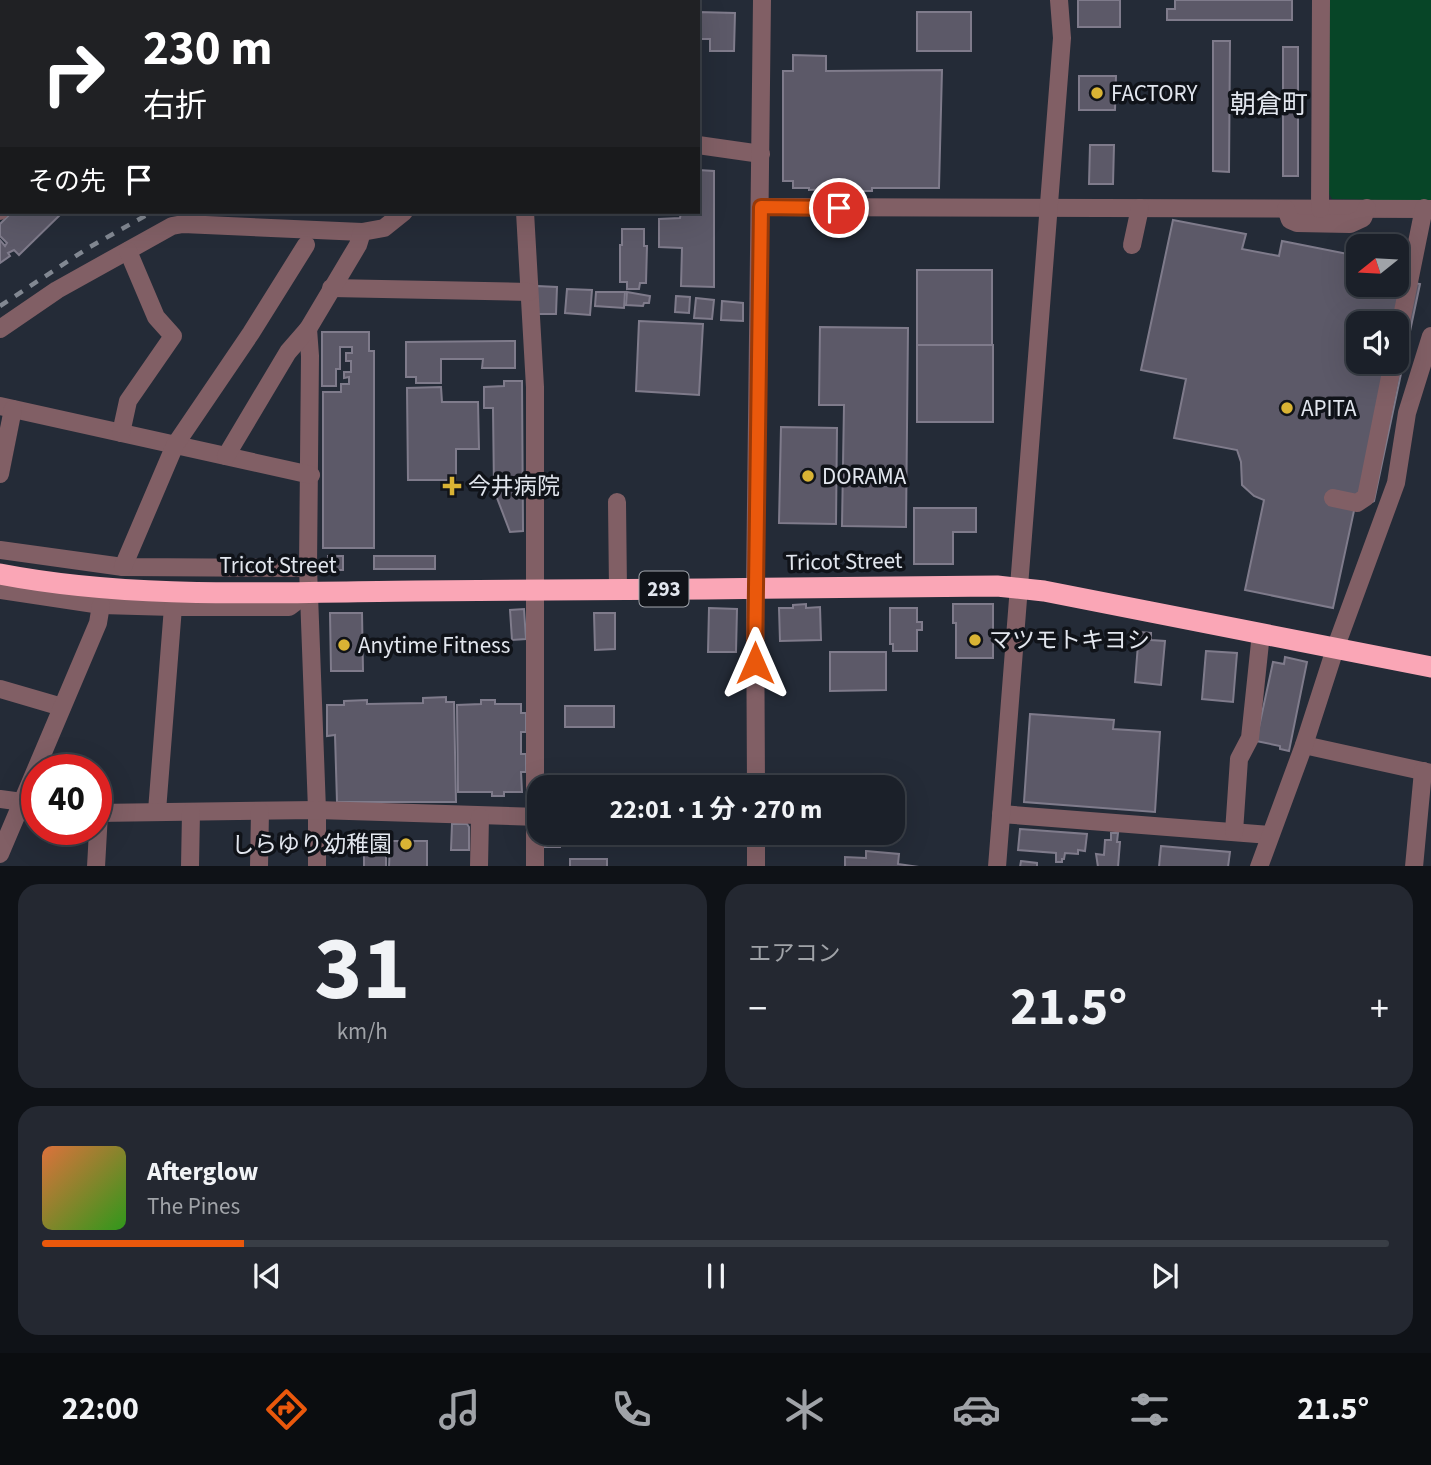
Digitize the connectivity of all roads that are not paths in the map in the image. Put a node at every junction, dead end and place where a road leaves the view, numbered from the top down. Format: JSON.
{"nodes":[{"id":1,"x":762,"y":0,"type":"edge"},
{"id":2,"x":1059,"y":0,"type":"edge"},
{"id":3,"x":1321,"y":0,"type":"edge"},
{"id":4,"x":700,"y":145,"type":"edge"},
{"id":5,"x":761,"y":154,"type":"junction"},
{"id":6,"x":761,"y":207,"type":"junction"},
{"id":7,"x":1049,"y":208,"type":"junction"},
{"id":8,"x":1140,"y":208,"type":"junction"},
{"id":9,"x":1367,"y":208,"type":"junction"},
{"id":10,"x":1286,"y":209,"type":"junction"},
{"id":11,"x":1320,"y":209,"type":"junction"},
{"id":12,"x":1428,"y":209,"type":"edge"},
{"id":13,"x":402,"y":214,"type":"edge"},
{"id":14,"x":525,"y":214,"type":"edge"},
{"id":15,"x":362,"y":232,"type":"junction"},
{"id":16,"x":306,"y":245,"type":"dead end"},
{"id":17,"x":1132,"y":245,"type":"dead end"},
{"id":18,"x":128,"y":251,"type":"junction"},
{"id":19,"x":331,"y":288,"type":"junction"},
{"id":20,"x":529,"y":292,"type":"junction"},
{"id":21,"x":1404,"y":311,"type":"edge"},
{"id":22,"x":0,"y":329,"type":"edge"},
{"id":23,"x":308,"y":329,"type":"junction"},
{"id":24,"x":1431,"y":336,"type":"edge"},
{"id":25,"x":1391,"y":374,"type":"edge"},
{"id":26,"x":7,"y":408,"type":"edge"},
{"id":27,"x":121,"y":433,"type":"junction"},
{"id":28,"x":175,"y":445,"type":"junction"},
{"id":29,"x":226,"y":456,"type":"junction"},
{"id":30,"x":0,"y":474,"type":"edge"},
{"id":31,"x":311,"y":475,"type":"junction"},
{"id":32,"x":1333,"y":498,"type":"dead end"},
{"id":33,"x":617,"y":502,"type":"dead end"},
{"id":34,"x":0,"y":550,"type":"edge"},
{"id":35,"x":123,"y":567,"type":"junction"},
{"id":36,"x":308,"y":568,"type":"junction"},
{"id":37,"x":0,"y":574,"type":"edge"},
{"id":38,"x":1020,"y":588,"type":"junction"},
{"id":39,"x":618,"y":589,"type":"junction"},
{"id":40,"x":755,"y":589,"type":"junction"},
{"id":41,"x":0,"y":590,"type":"edge"},
{"id":42,"x":533,"y":590,"type":"junction"},
{"id":43,"x":309,"y":592,"type":"junction"},
{"id":44,"x":101,"y":605,"type":"junction"},
{"id":45,"x":173,"y":607,"type":"junction"},
{"id":46,"x":1261,"y":634,"type":"junction"},
{"id":47,"x":1335,"y":649,"type":"junction"},
{"id":48,"x":1431,"y":667,"type":"edge"},
{"id":49,"x":0,"y":689,"type":"edge"},
{"id":50,"x":62,"y":707,"type":"junction"},
{"id":51,"x":1304,"y":745,"type":"junction"},
{"id":52,"x":46,"y":754,"type":"edge"},
{"id":53,"x":1427,"y":772,"type":"edge"},
{"id":54,"x":536,"y":775,"type":"edge"},
{"id":55,"x":756,"y":775,"type":"edge"},
{"id":56,"x":0,"y":799,"type":"edge"},
{"id":57,"x":21,"y":802,"type":"edge"},
{"id":58,"x":317,"y":810,"type":"junction"},
{"id":59,"x":157,"y":811,"type":"junction"},
{"id":60,"x":191,"y":811,"type":"junction"},
{"id":61,"x":260,"y":811,"type":"junction"},
{"id":62,"x":112,"y":812,"type":"edge"},
{"id":63,"x":1001,"y":814,"type":"junction"},
{"id":64,"x":21,"y":817,"type":"edge"},
{"id":65,"x":480,"y":817,"type":"junction"},
{"id":66,"x":527,"y":817,"type":"edge"},
{"id":67,"x":1234,"y":832,"type":"junction"},
{"id":68,"x":1270,"y":835,"type":"junction"},
{"id":69,"x":96,"y":845,"type":"edge"},
{"id":70,"x":536,"y":845,"type":"edge"},
{"id":71,"x":756,"y":845,"type":"edge"},
{"id":72,"x":0,"y":854,"type":"edge"},
{"id":73,"x":96,"y":866,"type":"edge"},
{"id":74,"x":190,"y":866,"type":"edge"},
{"id":75,"x":259,"y":866,"type":"edge"},
{"id":76,"x":317,"y":866,"type":"edge"},
{"id":77,"x":480,"y":866,"type":"edge"},
{"id":78,"x":535,"y":866,"type":"edge"},
{"id":79,"x":756,"y":866,"type":"edge"},
{"id":80,"x":997,"y":866,"type":"edge"},
{"id":81,"x":1259,"y":866,"type":"edge"},
{"id":82,"x":1414,"y":866,"type":"edge"}],
"edges":[{"from":1,"to":5,"type":"street"},
{"from":2,"to":7,"type":"street"},
{"from":3,"to":11,"type":"street"},
{"from":4,"to":5,"type":"street"},
{"from":5,"to":6,"type":"street"},
{"from":6,"to":7,"type":"street"},
{"from":6,"to":40,"type":"street"},
{"from":7,"to":8,"type":"street"},
{"from":7,"to":38,"type":"street"},
{"from":8,"to":10,"type":"street"},
{"from":8,"to":17,"type":"street"},
{"from":9,"to":10,"type":"street"},
{"from":9,"to":11,"type":"street"},
{"from":9,"to":12,"type":"street"},
{"from":10,"to":11,"type":"street"},
{"from":12,"to":21,"type":"street"},
{"from":13,"to":15,"type":"street"},
{"from":14,"to":20,"type":"street"},
{"from":15,"to":18,"type":"street"},
{"from":15,"to":19,"type":"street"},
{"from":16,"to":28,"type":"street"},
{"from":18,"to":22,"type":"street"},
{"from":18,"to":27,"type":"street"},
{"from":19,"to":20,"type":"street"},
{"from":19,"to":23,"type":"street"},
{"from":20,"to":42,"type":"street"},
{"from":23,"to":29,"type":"street"},
{"from":23,"to":31,"type":"street"},
{"from":24,"to":47,"type":"street"},
{"from":25,"to":32,"type":"street"},
{"from":26,"to":27,"type":"street"},
{"from":26,"to":30,"type":"street"},
{"from":27,"to":28,"type":"street"},
{"from":28,"to":29,"type":"street"},
{"from":28,"to":35,"type":"street"},
{"from":29,"to":31,"type":"street"},
{"from":31,"to":36,"type":"street"},
{"from":33,"to":39,"type":"street"},
{"from":34,"to":35,"type":"street"},
{"from":35,"to":36,"type":"street"},
{"from":36,"to":43,"type":"street"},
{"from":37,"to":43,"type":"highway","name":"Tricot Street","number":"293"},
{"from":38,"to":40,"type":"highway","name":"Tricot Street","number":"293"},
{"from":38,"to":46,"type":"highway","name":"Tricot Street","number":"293"},
{"from":38,"to":63,"type":"street"},
{"from":39,"to":40,"type":"highway","name":"Tricot Street","number":"293"},
{"from":39,"to":42,"type":"highway","name":"Tricot Street","number":"293"},
{"from":40,"to":55,"type":"street"},
{"from":41,"to":44,"type":"street"},
{"from":42,"to":43,"type":"highway","name":"Tricot Street","number":"293"},
{"from":42,"to":54,"type":"street"},
{"from":43,"to":45,"type":"street"},
{"from":43,"to":58,"type":"street"},
{"from":44,"to":45,"type":"street"},
{"from":44,"to":50,"type":"street"},
{"from":45,"to":59,"type":"street"},
{"from":46,"to":47,"type":"highway","name":"Tricot Street","number":"293"},
{"from":46,"to":67,"type":"street"},
{"from":47,"to":48,"type":"highway","name":"Tricot Street","number":"293"},
{"from":47,"to":51,"type":"street"},
{"from":49,"to":50,"type":"street"},
{"from":50,"to":52,"type":"street"},
{"from":51,"to":53,"type":"street"},
{"from":51,"to":68,"type":"street"},
{"from":53,"to":82,"type":"street"},
{"from":56,"to":57,"type":"street"},
{"from":58,"to":61,"type":"street"},
{"from":58,"to":65,"type":"street"},
{"from":58,"to":76,"type":"street"},
{"from":59,"to":60,"type":"street"},
{"from":59,"to":62,"type":"street"},
{"from":60,"to":61,"type":"street"},
{"from":60,"to":74,"type":"street"},
{"from":61,"to":75,"type":"street"},
{"from":63,"to":67,"type":"street"},
{"from":63,"to":80,"type":"street"},
{"from":64,"to":72,"type":"street"},
{"from":65,"to":66,"type":"street"},
{"from":65,"to":77,"type":"street"},
{"from":67,"to":68,"type":"street"},
{"from":68,"to":81,"type":"street"},
{"from":69,"to":73,"type":"street"},
{"from":70,"to":78,"type":"street"},
{"from":71,"to":79,"type":"street"}]}
